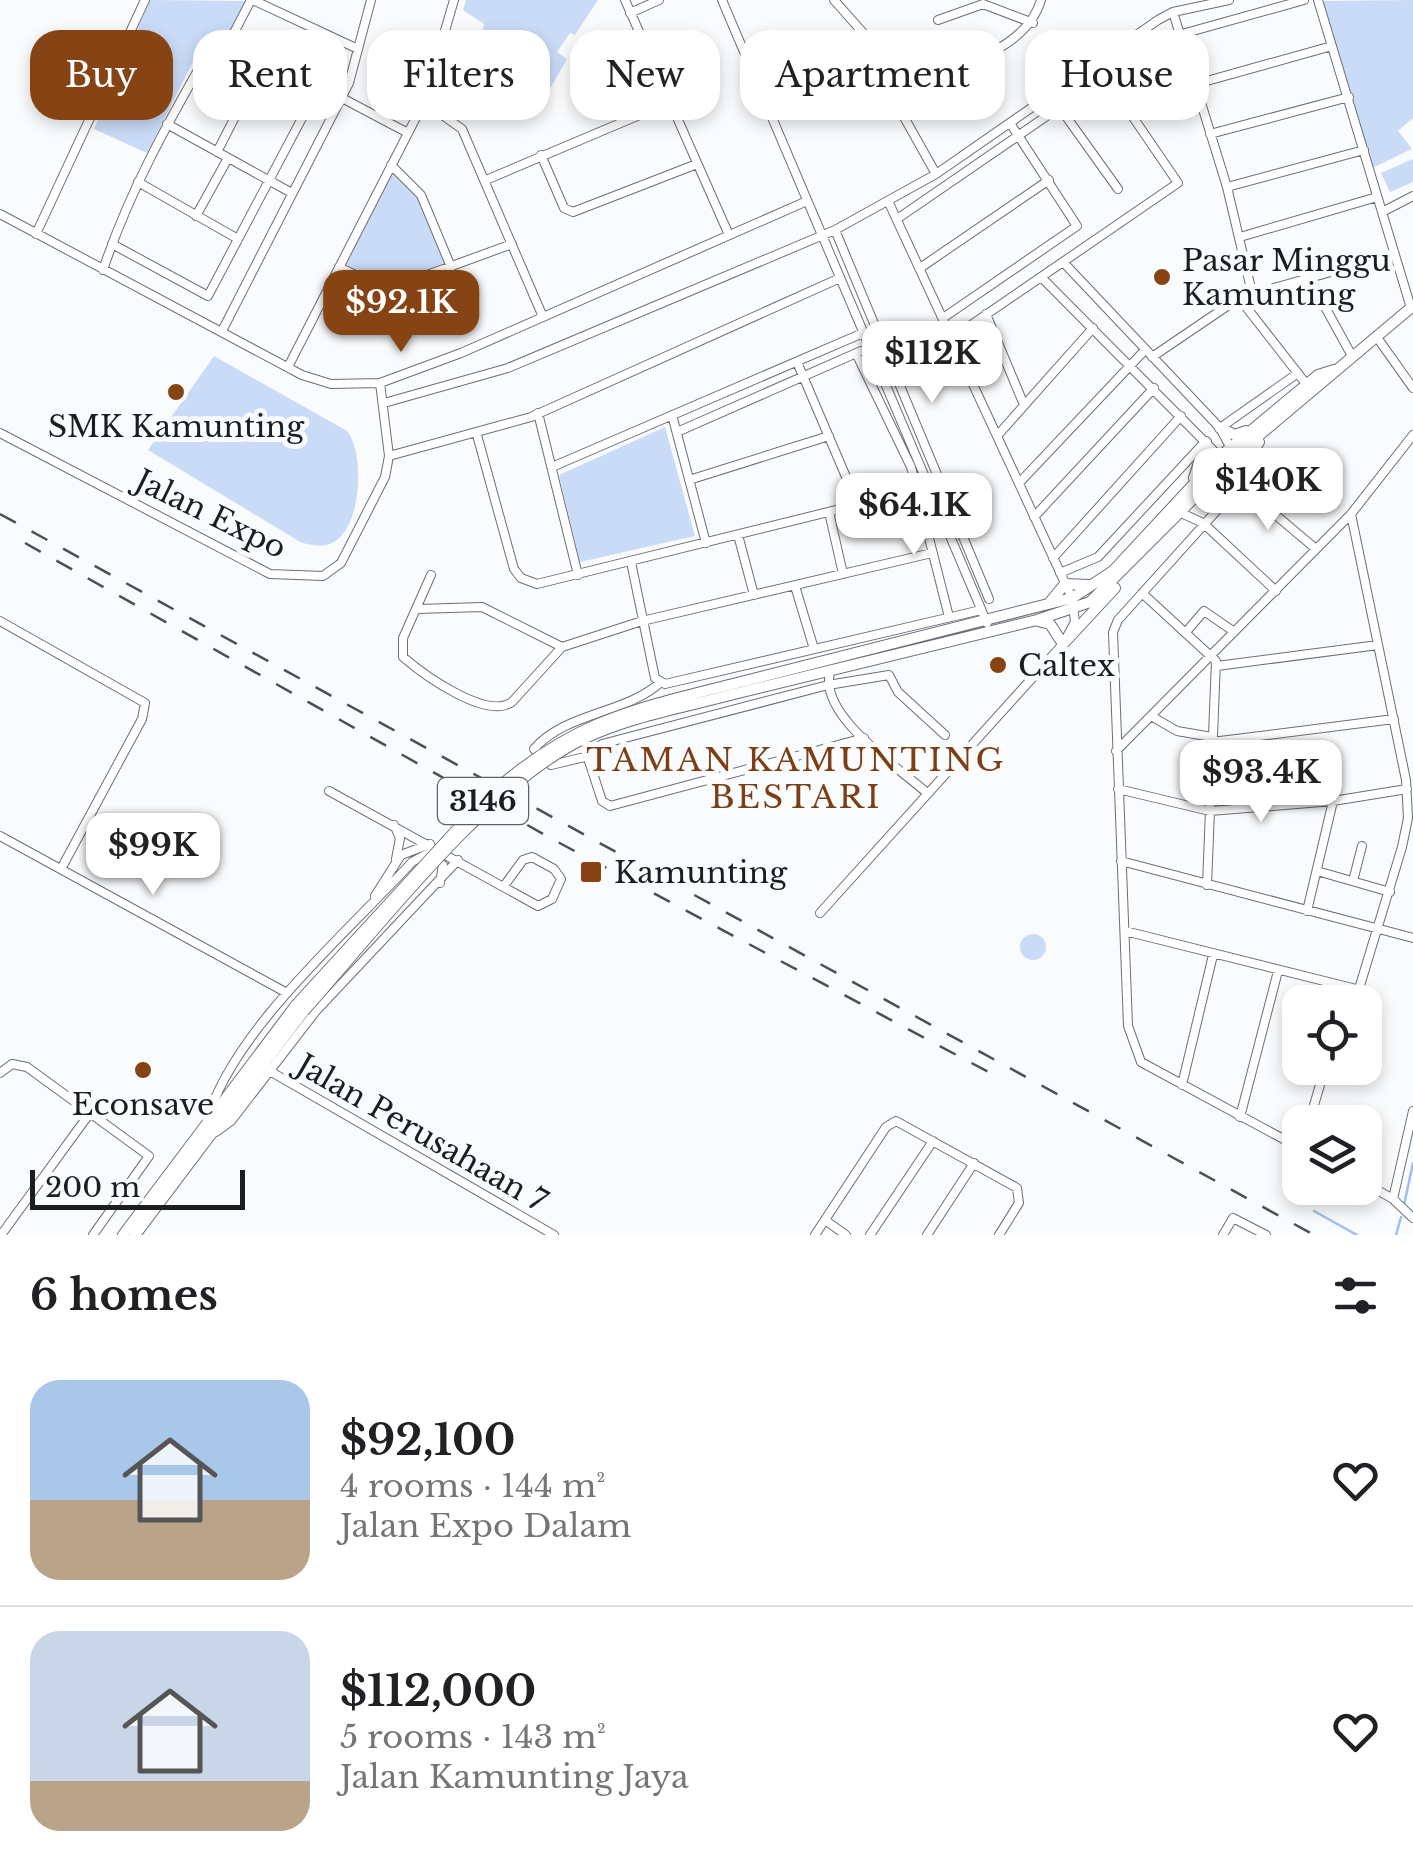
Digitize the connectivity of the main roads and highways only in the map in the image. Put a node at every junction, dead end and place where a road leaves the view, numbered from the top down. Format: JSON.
{"nodes":[{"id":1,"x":1412,"y":307,"type":"edge"},
{"id":2,"x":1335,"y":370,"type":"junction"},
{"id":3,"x":1291,"y":410,"type":"junction"},
{"id":4,"x":1254,"y":427,"type":"junction"},
{"id":5,"x":1220,"y":428,"type":"road end"},
{"id":6,"x":1206,"y":442,"type":"road end"},
{"id":7,"x":1231,"y":453,"type":"junction"},
{"id":8,"x":1222,"y":462,"type":"junction"},
{"id":9,"x":1244,"y":483,"type":"road end"},
{"id":10,"x":1161,"y":517,"type":"junction"},
{"id":11,"x":1123,"y":572,"type":"junction"},
{"id":12,"x":1102,"y":580,"type":"junction"},
{"id":13,"x":1074,"y":604,"type":"junction"},
{"id":14,"x":1045,"y":606,"type":"junction"},
{"id":15,"x":1036,"y":620,"type":"junction"},
{"id":16,"x":988,"y":627,"type":"junction"},
{"id":17,"x":729,"y":690,"type":"junction"},
{"id":18,"x":300,"y":1008,"type":"junction"},
{"id":19,"x":123,"y":1235,"type":"edge"},
{"id":20,"x":135,"y":1235,"type":"edge"}],
"edges":[{"from":1,"to":2,"type":"main road","number":"3146"},
{"from":2,"to":3,"type":"main road","number":"3146"},
{"from":2,"to":4,"type":"main road","number":"3146"},
{"from":3,"to":7,"type":"main road","number":"3146"},
{"from":3,"to":9,"type":"main road"},
{"from":4,"to":5,"type":"main road"},
{"from":4,"to":7,"type":"main road","number":"3146"},
{"from":6,"to":10,"type":"main road"},
{"from":7,"to":8,"type":"main road","number":"3146"},
{"from":8,"to":10,"type":"main road","number":"3146"},
{"from":8,"to":11,"type":"main road","number":"3146"},
{"from":10,"to":12,"type":"main road","number":"3146"},
{"from":11,"to":13,"type":"main road","number":"3146"},
{"from":11,"to":15,"type":"main road"},
{"from":12,"to":13,"type":"main road","number":"3146"},
{"from":12,"to":14,"type":"main road"},
{"from":13,"to":14,"type":"main road","number":"3146"},
{"from":13,"to":15,"type":"main road","number":"3146"},
{"from":14,"to":16,"type":"main road","number":"3146"},
{"from":15,"to":16,"type":"main road","number":"3146"},
{"from":16,"to":17,"type":"main road","number":"3146"},
{"from":16,"to":17,"type":"main road","number":"3146"},
{"from":17,"to":18,"type":"main road","number":"3146","bridge":true},
{"from":18,"to":19,"type":"main road","number":"3146"},
{"from":18,"to":20,"type":"main road","number":"3146"}]}
